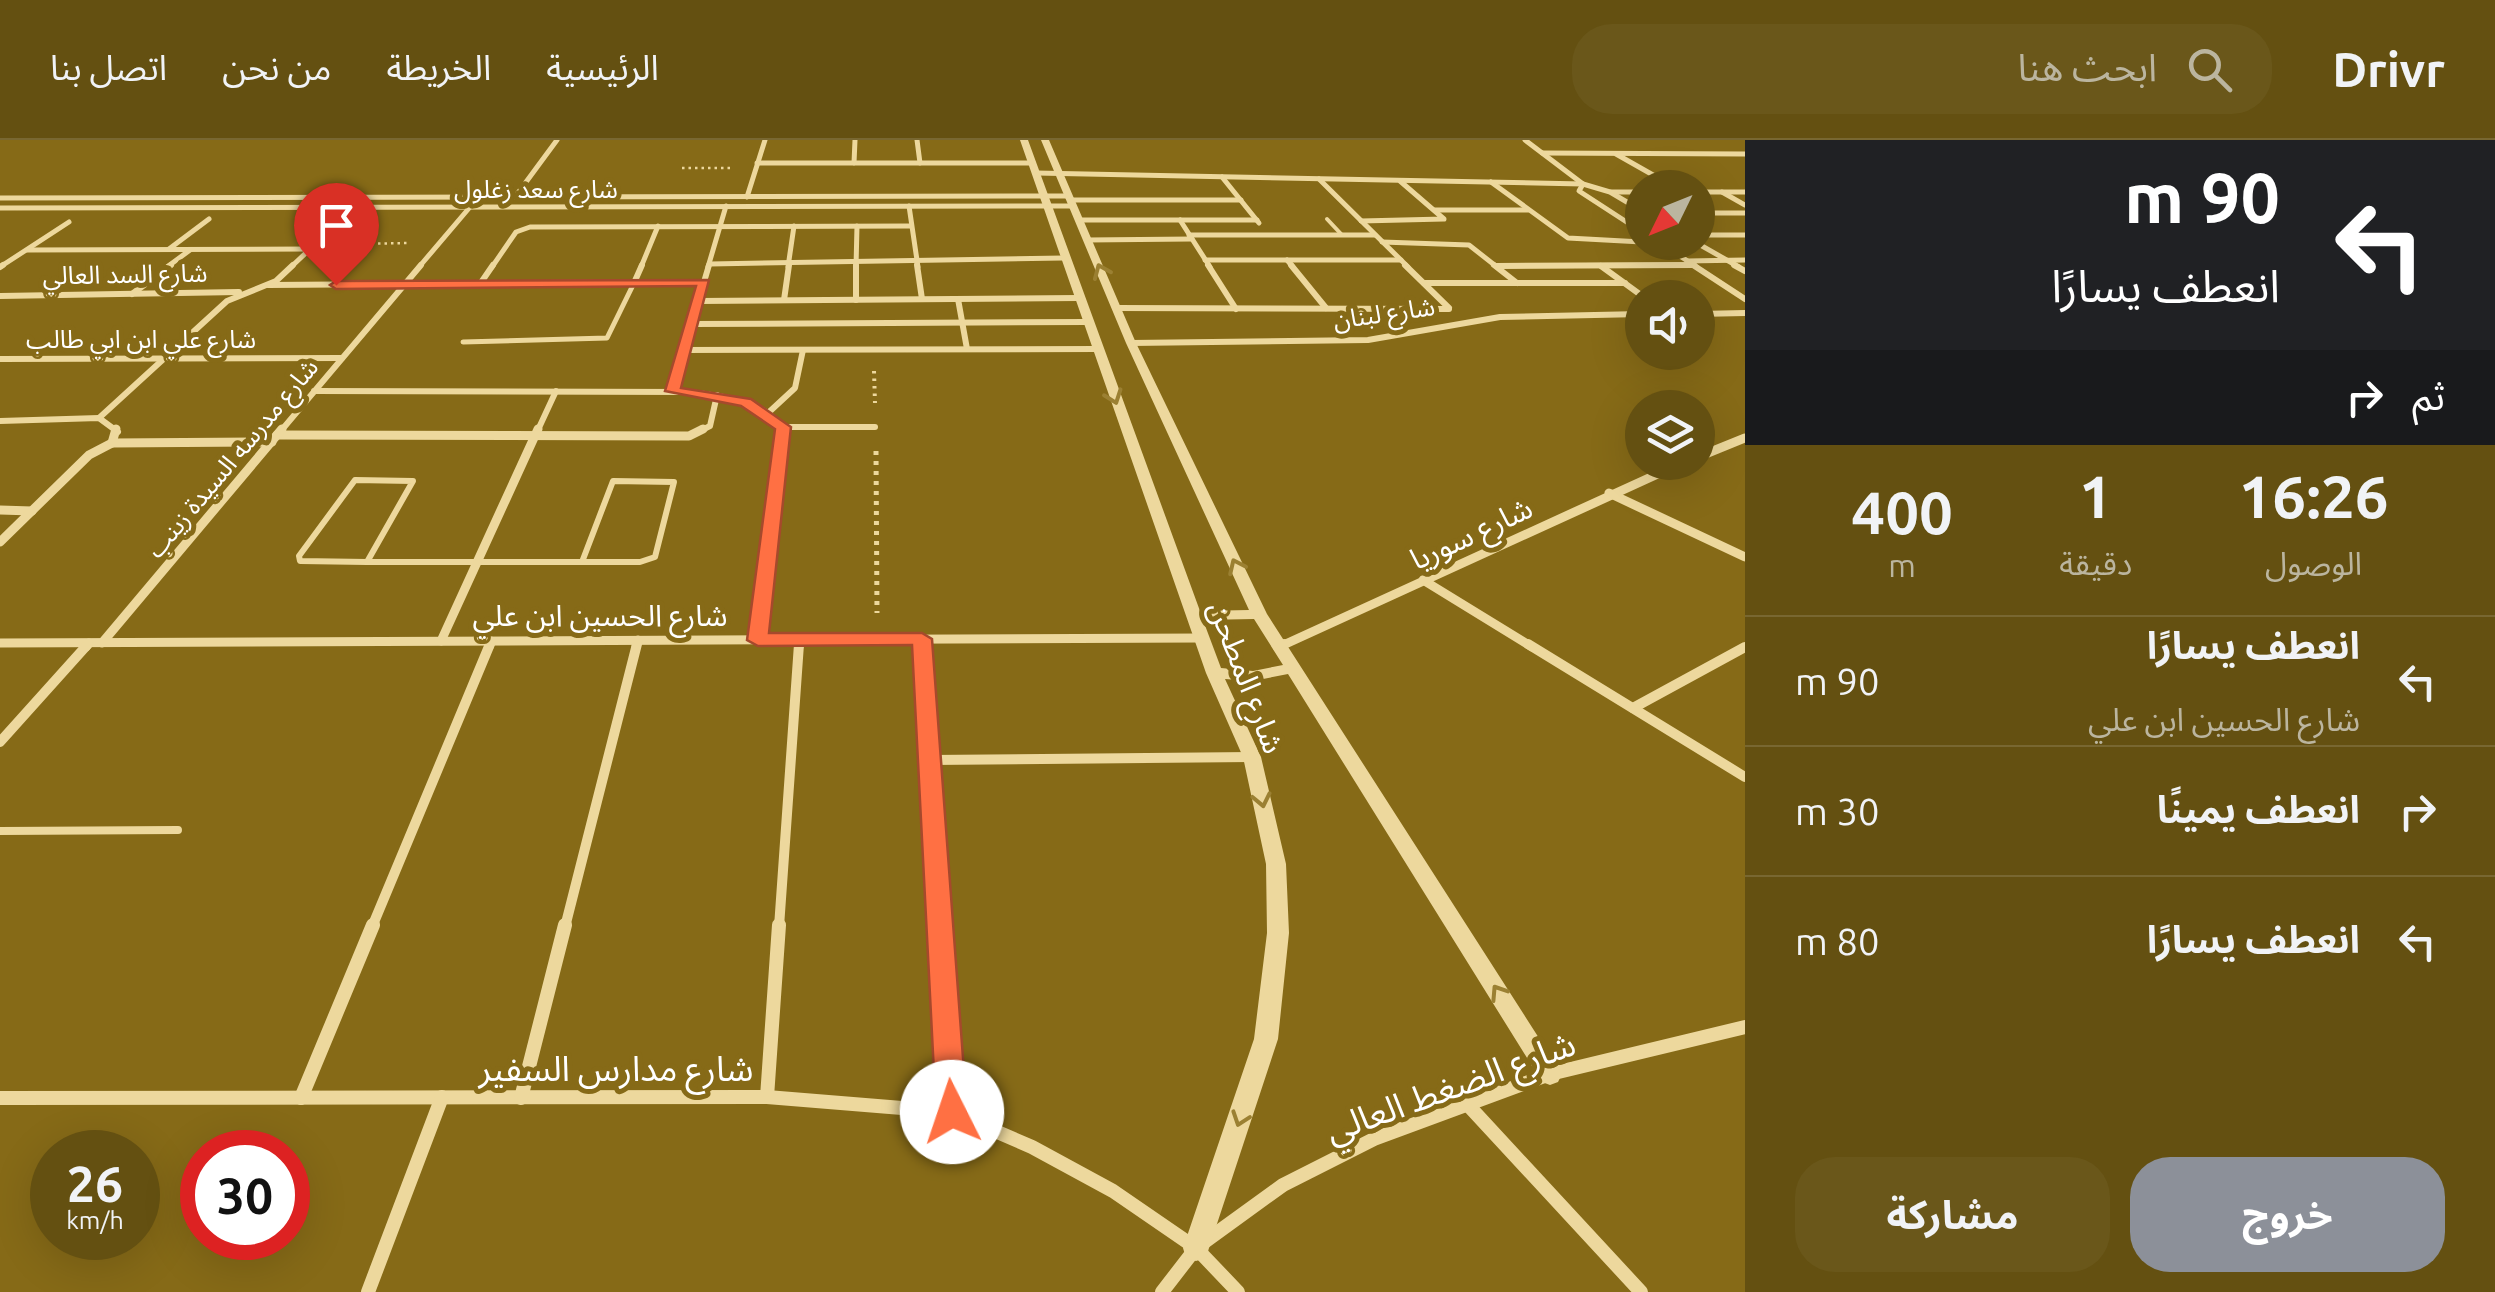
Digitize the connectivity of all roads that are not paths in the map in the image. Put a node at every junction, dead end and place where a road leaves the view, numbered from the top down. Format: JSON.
{"nodes":[{"id":1,"x":557,"y":140,"type":"edge"},
{"id":2,"x":764,"y":140,"type":"edge"},
{"id":3,"x":855,"y":140,"type":"edge"},
{"id":4,"x":917,"y":140,"type":"edge"},
{"id":5,"x":1024,"y":140,"type":"edge"},
{"id":6,"x":1045,"y":140,"type":"edge"},
{"id":7,"x":1525,"y":140,"type":"edge"},
{"id":8,"x":1542,"y":153,"type":"junction"},
{"id":9,"x":1615,"y":153,"type":"junction"},
{"id":10,"x":1745,"y":154,"type":"edge"},
{"id":11,"x":757,"y":164,"type":"junction"},
{"id":12,"x":854,"y":164,"type":"junction"},
{"id":13,"x":920,"y":164,"type":"junction"},
{"id":14,"x":1035,"y":168,"type":"junction"},
{"id":15,"x":1645,"y":170,"type":"edge"},
{"id":16,"x":1060,"y":174,"type":"junction"},
{"id":17,"x":1222,"y":177,"type":"junction"},
{"id":18,"x":1319,"y":179,"type":"junction"},
{"id":19,"x":1400,"y":180,"type":"junction"},
{"id":20,"x":1490,"y":182,"type":"junction"},
{"id":21,"x":1583,"y":184,"type":"junction"},
{"id":22,"x":1610,"y":192,"type":"junction"},
{"id":23,"x":1625,"y":192,"type":"edge"},
{"id":24,"x":1715,"y":192,"type":"edge"},
{"id":25,"x":1721,"y":192,"type":"junction"},
{"id":26,"x":1745,"y":192,"type":"edge"},
{"id":27,"x":747,"y":197,"type":"junction"},
{"id":28,"x":0,"y":198,"type":"edge"},
{"id":29,"x":514,"y":198,"type":"junction"},
{"id":30,"x":1241,"y":200,"type":"junction"},
{"id":31,"x":1043,"y":201,"type":"junction"},
{"id":32,"x":1625,"y":201,"type":"edge"},
{"id":33,"x":1745,"y":205,"type":"edge"},
{"id":34,"x":726,"y":206,"type":"junction"},
{"id":35,"x":908,"y":206,"type":"junction"},
{"id":36,"x":1073,"y":206,"type":"junction"},
{"id":37,"x":470,"y":207,"type":"junction"},
{"id":38,"x":0,"y":208,"type":"edge"},
{"id":39,"x":1435,"y":210,"type":"junction"},
{"id":40,"x":1529,"y":210,"type":"junction"},
{"id":41,"x":1715,"y":213,"type":"edge"},
{"id":42,"x":1745,"y":213,"type":"edge"},
{"id":43,"x":344,"y":217,"type":"dead end"},
{"id":44,"x":1327,"y":218,"type":"dead end"},
{"id":45,"x":209,"y":220,"type":"dead end"},
{"id":46,"x":1180,"y":220,"type":"junction"},
{"id":47,"x":1257,"y":220,"type":"junction"},
{"id":48,"x":1361,"y":221,"type":"junction"},
{"id":49,"x":1625,"y":221,"type":"edge"},
{"id":50,"x":69,"y":222,"type":"dead end"},
{"id":51,"x":658,"y":226,"type":"junction"},
{"id":52,"x":720,"y":226,"type":"junction"},
{"id":53,"x":794,"y":226,"type":"junction"},
{"id":54,"x":857,"y":226,"type":"junction"},
{"id":55,"x":911,"y":226,"type":"junction"},
{"id":56,"x":1268,"y":234,"type":"junction"},
{"id":57,"x":1342,"y":234,"type":"junction"},
{"id":58,"x":1375,"y":234,"type":"junction"},
{"id":59,"x":1715,"y":235,"type":"edge"},
{"id":60,"x":1745,"y":235,"type":"edge"},
{"id":61,"x":1191,"y":237,"type":"junction"},
{"id":62,"x":1087,"y":240,"type":"junction"},
{"id":63,"x":1382,"y":242,"type":"junction"},
{"id":64,"x":1625,"y":242,"type":"edge"},
{"id":65,"x":313,"y":246,"type":"junction"},
{"id":66,"x":168,"y":249,"type":"junction"},
{"id":67,"x":191,"y":249,"type":"junction"},
{"id":68,"x":27,"y":250,"type":"junction"},
{"id":69,"x":1715,"y":253,"type":"edge"},
{"id":70,"x":1064,"y":258,"type":"junction"},
{"id":71,"x":916,"y":260,"type":"junction"},
{"id":72,"x":1205,"y":260,"type":"junction"},
{"id":73,"x":1287,"y":260,"type":"junction"},
{"id":74,"x":1400,"y":260,"type":"junction"},
{"id":75,"x":1687,"y":260,"type":"edge"},
{"id":76,"x":1715,"y":260,"type":"edge"},
{"id":77,"x":1727,"y":260,"type":"junction"},
{"id":78,"x":1745,"y":260,"type":"edge"},
{"id":79,"x":789,"y":262,"type":"junction"},
{"id":80,"x":856,"y":262,"type":"junction"},
{"id":81,"x":710,"y":264,"type":"junction"},
{"id":82,"x":1496,"y":266,"type":"junction"},
{"id":83,"x":1602,"y":266,"type":"junction"},
{"id":84,"x":1694,"y":266,"type":"junction"},
{"id":85,"x":0,"y":268,"type":"edge"},
{"id":86,"x":1745,"y":271,"type":"edge"},
{"id":87,"x":704,"y":282,"type":"junction"},
{"id":88,"x":634,"y":283,"type":"junction"},
{"id":89,"x":1424,"y":283,"type":"junction"},
{"id":90,"x":1517,"y":283,"type":"junction"},
{"id":91,"x":1625,"y":283,"type":"joint"},
{"id":92,"x":404,"y":284,"type":"junction"},
{"id":93,"x":480,"y":284,"type":"junction"},
{"id":94,"x":268,"y":285,"type":"junction"},
{"id":95,"x":250,"y":292,"type":"junction"},
{"id":96,"x":132,"y":294,"type":"junction"},
{"id":97,"x":0,"y":296,"type":"edge"},
{"id":98,"x":1078,"y":298,"type":"junction"},
{"id":99,"x":1745,"y":298,"type":"edge"},
{"id":100,"x":922,"y":299,"type":"junction"},
{"id":101,"x":958,"y":299,"type":"junction"},
{"id":102,"x":784,"y":300,"type":"junction"},
{"id":103,"x":856,"y":300,"type":"junction"},
{"id":104,"x":698,"y":301,"type":"junction"},
{"id":105,"x":1116,"y":308,"type":"junction"},
{"id":106,"x":1236,"y":308,"type":"junction"},
{"id":107,"x":1326,"y":308,"type":"junction"},
{"id":108,"x":1449,"y":309,"type":"junction"},
{"id":109,"x":1745,"y":313,"type":"edge"},
{"id":110,"x":1625,"y":314,"type":"edge"},
{"id":111,"x":1715,"y":314,"type":"edge"},
{"id":112,"x":1087,"y":322,"type":"junction"},
{"id":113,"x":1462,"y":322,"type":"junction"},
{"id":114,"x":962,"y":323,"type":"junction"},
{"id":115,"x":692,"y":324,"type":"junction"},
{"id":116,"x":463,"y":342,"type":"dead end"},
{"id":117,"x":1131,"y":343,"type":"junction"},
{"id":118,"x":684,"y":350,"type":"junction"},
{"id":119,"x":803,"y":350,"type":"junction"},
{"id":120,"x":966,"y":350,"type":"junction"},
{"id":121,"x":1097,"y":350,"type":"junction"},
{"id":122,"x":342,"y":358,"type":"junction"},
{"id":123,"x":0,"y":359,"type":"edge"},
{"id":124,"x":164,"y":359,"type":"junction"},
{"id":125,"x":314,"y":391,"type":"junction"},
{"id":126,"x":556,"y":391,"type":"junction"},
{"id":127,"x":672,"y":391,"type":"junction"},
{"id":128,"x":717,"y":395,"type":"junction"},
{"id":129,"x":768,"y":413,"type":"junction"},
{"id":130,"x":99,"y":418,"type":"junction"},
{"id":131,"x":0,"y":420,"type":"edge"},
{"id":132,"x":783,"y":427,"type":"junction"},
{"id":133,"x":875,"y":427,"type":"road end"},
{"id":134,"x":535,"y":436,"type":"junction"},
{"id":135,"x":275,"y":438,"type":"junction"},
{"id":136,"x":1745,"y":438,"type":"edge"},
{"id":137,"x":112,"y":443,"type":"junction"},
{"id":138,"x":1715,"y":450,"type":"edge"},
{"id":139,"x":1640,"y":480,"type":"edge"},
{"id":140,"x":1609,"y":493,"type":"junction"},
{"id":141,"x":0,"y":510,"type":"edge"},
{"id":142,"x":32,"y":511,"type":"junction"},
{"id":143,"x":0,"y":542,"type":"edge"},
{"id":144,"x":1745,"y":558,"type":"edge"},
{"id":145,"x":366,"y":562,"type":"junction"},
{"id":146,"x":477,"y":562,"type":"junction"},
{"id":147,"x":582,"y":562,"type":"junction"},
{"id":148,"x":1423,"y":580,"type":"junction"},
{"id":149,"x":1259,"y":614,"type":"junction"},
{"id":150,"x":1194,"y":616,"type":"junction"},
{"id":151,"x":1201,"y":638,"type":"junction"},
{"id":152,"x":922,"y":639,"type":"junction"},
{"id":153,"x":638,"y":640,"type":"junction"},
{"id":154,"x":758,"y":640,"type":"junction"},
{"id":155,"x":799,"y":640,"type":"junction"},
{"id":156,"x":441,"y":641,"type":"junction"},
{"id":157,"x":490,"y":641,"type":"junction"},
{"id":158,"x":0,"y":643,"type":"edge"},
{"id":159,"x":89,"y":643,"type":"junction"},
{"id":160,"x":102,"y":643,"type":"junction"},
{"id":161,"x":1278,"y":647,"type":"junction"},
{"id":162,"x":1745,"y":648,"type":"edge"},
{"id":163,"x":1290,"y":668,"type":"junction"},
{"id":164,"x":1214,"y":673,"type":"junction"},
{"id":165,"x":1632,"y":708,"type":"junction"},
{"id":166,"x":0,"y":742,"type":"edge"},
{"id":167,"x":1252,"y":756,"type":"junction"},
{"id":168,"x":930,"y":760,"type":"junction"},
{"id":169,"x":1745,"y":776,"type":"edge"},
{"id":170,"x":178,"y":830,"type":"dead end"},
{"id":171,"x":0,"y":832,"type":"edge"},
{"id":172,"x":1745,"y":1027,"type":"edge"},
{"id":173,"x":1550,"y":1074,"type":"junction"},
{"id":174,"x":767,"y":1097,"type":"junction"},
{"id":175,"x":0,"y":1098,"type":"edge"},
{"id":176,"x":301,"y":1098,"type":"junction"},
{"id":177,"x":442,"y":1098,"type":"junction"},
{"id":178,"x":521,"y":1098,"type":"junction"},
{"id":179,"x":1468,"y":1105,"type":"junction"},
{"id":180,"x":952,"y":1112,"type":"junction"},
{"id":181,"x":1196,"y":1248,"type":"junction"},
{"id":182,"x":368,"y":1292,"type":"edge"},
{"id":183,"x":1162,"y":1292,"type":"edge"},
{"id":184,"x":1238,"y":1292,"type":"edge"},
{"id":185,"x":1641,"y":1292,"type":"edge"}],
"edges":[{"from":1,"to":29,"type":"street"},
{"from":2,"to":11,"type":"street"},
{"from":3,"to":12,"type":"street"},
{"from":4,"to":13,"type":"street"},
{"from":5,"to":14,"type":"street","name":"شارع المطحن"},
{"from":6,"to":16,"type":"street","name":"شارع المطحن"},
{"from":7,"to":8,"type":"street"},
{"from":8,"to":9,"type":"street"},
{"from":8,"to":21,"type":"street"},
{"from":9,"to":10,"type":"street"},
{"from":9,"to":15,"type":"street"},
{"from":11,"to":12,"type":"street"},
{"from":11,"to":27,"type":"street"},
{"from":12,"to":13,"type":"street"},
{"from":13,"to":14,"type":"street"},
{"from":14,"to":16,"type":"street"},
{"from":14,"to":31,"type":"street","name":"شارع المطحن"},
{"from":16,"to":17,"type":"street"},
{"from":16,"to":36,"type":"street","name":"شارع المطحن"},
{"from":17,"to":18,"type":"street"},
{"from":17,"to":30,"type":"street"},
{"from":18,"to":19,"type":"street"},
{"from":18,"to":48,"type":"street"},
{"from":19,"to":20,"type":"street"},
{"from":19,"to":39,"type":"street"},
{"from":20,"to":21,"type":"street"},
{"from":20,"to":40,"type":"street"},
{"from":21,"to":22,"type":"street"},
{"from":21,"to":49,"type":"street"},
{"from":22,"to":23,"type":"street"},
{"from":22,"to":32,"type":"street"},
{"from":24,"to":25,"type":"street"},
{"from":25,"to":26,"type":"street"},
{"from":25,"to":33,"type":"street"},
{"from":27,"to":29,"type":"street","name":"شارع سعد زغلول"},
{"from":27,"to":31,"type":"street","name":"شارع سعد زغلول"},
{"from":28,"to":29,"type":"street","name":"شارع سعد زغلول"},
{"from":30,"to":36,"type":"street"},
{"from":30,"to":47,"type":"street"},
{"from":31,"to":35,"type":"street","name":"شارع سعد زغلول"},
{"from":31,"to":36,"type":"street","name":"شارع سعد زغلول"},
{"from":31,"to":70,"type":"street","name":"شارع المطحن"},
{"from":34,"to":35,"type":"street","name":"شارع سعد زغلول"},
{"from":34,"to":37,"type":"street","name":"شارع سعد زغلول"},
{"from":34,"to":52,"type":"street"},
{"from":35,"to":55,"type":"street"},
{"from":36,"to":46,"type":"street"},
{"from":36,"to":62,"type":"street","name":"شارع المطحن"},
{"from":37,"to":38,"type":"street","name":"شارع سعد زغلول"},
{"from":37,"to":92,"type":"street","name":"شارع مدرسه السيدة زينب"},
{"from":39,"to":40,"type":"street"},
{"from":39,"to":48,"type":"street"},
{"from":40,"to":64,"type":"street"},
{"from":41,"to":42,"type":"street"},
{"from":43,"to":65,"type":"street"},
{"from":44,"to":57,"type":"lane"},
{"from":45,"to":66,"type":"street"},
{"from":46,"to":47,"type":"street"},
{"from":46,"to":61,"type":"street"},
{"from":47,"to":56,"type":"street"},
{"from":48,"to":58,"type":"street"},
{"from":50,"to":68,"type":"street"},
{"from":51,"to":52,"type":"street"},
{"from":51,"to":88,"type":"street"},
{"from":51,"to":93,"type":"street"},
{"from":52,"to":53,"type":"street"},
{"from":52,"to":81,"type":"street"},
{"from":53,"to":54,"type":"street"},
{"from":53,"to":79,"type":"street"},
{"from":54,"to":55,"type":"street"},
{"from":54,"to":80,"type":"street"},
{"from":55,"to":71,"type":"street"},
{"from":56,"to":57,"type":"street"},
{"from":56,"to":61,"type":"street"},
{"from":57,"to":58,"type":"street"},
{"from":58,"to":63,"type":"street"},
{"from":59,"to":60,"type":"street"},
{"from":61,"to":62,"type":"street"},
{"from":61,"to":72,"type":"street"},
{"from":105,"to":62,"type":"street","name":"شارع المطحن","one_way":true},
{"from":63,"to":74,"type":"street"},
{"from":63,"to":82,"type":"street"},
{"from":65,"to":67,"type":"street"},
{"from":65,"to":94,"type":"street"},
{"from":66,"to":67,"type":"street"},
{"from":66,"to":68,"type":"street"},
{"from":67,"to":96,"type":"street"},
{"from":68,"to":85,"type":"street"},
{"from":69,"to":77,"type":"street"},
{"from":70,"to":71,"type":"street"},
{"from":70,"to":98,"type":"street","name":"شارع المطحن"},
{"from":71,"to":80,"type":"street"},
{"from":71,"to":100,"type":"street"},
{"from":72,"to":73,"type":"street"},
{"from":72,"to":106,"type":"street"},
{"from":73,"to":74,"type":"street"},
{"from":73,"to":107,"type":"street"},
{"from":74,"to":89,"type":"street"},
{"from":75,"to":84,"type":"street"},
{"from":76,"to":77,"type":"street"},
{"from":77,"to":78,"type":"street"},
{"from":77,"to":86,"type":"street"},
{"from":79,"to":80,"type":"street"},
{"from":79,"to":81,"type":"street"},
{"from":79,"to":102,"type":"street"},
{"from":80,"to":103,"type":"street"},
{"from":81,"to":87,"type":"street"},
{"from":82,"to":83,"type":"street"},
{"from":82,"to":90,"type":"street"},
{"from":83,"to":84,"type":"street"},
{"from":83,"to":91,"type":"street"},
{"from":84,"to":99,"type":"street"},
{"from":87,"to":88,"type":"street"},
{"from":87,"to":104,"type":"street"},
{"from":88,"to":93,"type":"street"},
{"from":88,"to":116,"type":"lane"},
{"from":89,"to":90,"type":"street"},
{"from":89,"to":108,"type":"street"},
{"from":90,"to":91,"type":"street"},
{"from":92,"to":93,"type":"street"},
{"from":92,"to":94,"type":"street"},
{"from":92,"to":122,"type":"street","name":"شارع مدرسه السيدة زينب"},
{"from":94,"to":95,"type":"street"},
{"from":95,"to":96,"type":"street","name":"شارع السد العالي"},
{"from":95,"to":124,"type":"street"},
{"from":96,"to":97,"type":"street","name":"شارع السد العالي"},
{"from":98,"to":101,"type":"street"},
{"from":98,"to":112,"type":"street","name":"شارع المطحن"},
{"from":100,"to":101,"type":"street"},
{"from":100,"to":103,"type":"street"},
{"from":101,"to":114,"type":"street"},
{"from":102,"to":103,"type":"street"},
{"from":102,"to":104,"type":"street"},
{"from":104,"to":115,"type":"street"},
{"from":105,"to":106,"type":"street"},
{"from":105,"to":117,"type":"street","name":"شارع المطحن"},
{"from":106,"to":107,"type":"street"},
{"from":107,"to":108,"type":"street"},
{"from":108,"to":113,"type":"street"},
{"from":109,"to":111,"type":"street"},
{"from":110,"to":113,"type":"street","name":"شارع لبنان"},
{"from":112,"to":114,"type":"street"},
{"from":112,"to":121,"type":"street","name":"شارع المطحن"},
{"from":113,"to":117,"type":"street","name":"شارع لبنان"},
{"from":114,"to":115,"type":"street"},
{"from":114,"to":120,"type":"street"},
{"from":115,"to":118,"type":"street"},
{"from":149,"to":117,"type":"street","name":"شارع المطحن","one_way":true},
{"from":118,"to":119,"type":"street"},
{"from":118,"to":127,"type":"street"},
{"from":119,"to":120,"type":"street"},
{"from":119,"to":129,"type":"street"},
{"from":120,"to":121,"type":"street"},
{"from":121,"to":150,"type":"street","name":"شارع المطحن","one_way":true},
{"from":122,"to":124,"type":"street","name":"شارع علي ابن ابي طالب"},
{"from":122,"to":125,"type":"street","name":"شارع مدرسه السيدة زينب"},
{"from":123,"to":124,"type":"street","name":"شارع علي ابن ابي طالب"},
{"from":124,"to":130,"type":"street"},
{"from":125,"to":126,"type":"street"},
{"from":125,"to":135,"type":"street","name":"شارع مدرسه السيدة زينب"},
{"from":126,"to":127,"type":"street"},
{"from":126,"to":134,"type":"street"},
{"from":127,"to":128,"type":"street"},
{"from":128,"to":129,"type":"street"},
{"from":128,"to":134,"type":"street"},
{"from":129,"to":132,"type":"street"},
{"from":130,"to":131,"type":"street"},
{"from":130,"to":137,"type":"street"},
{"from":132,"to":133,"type":"street"},
{"from":132,"to":154,"type":"street"},
{"from":134,"to":135,"type":"street"},
{"from":134,"to":146,"type":"street"},
{"from":135,"to":137,"type":"street"},
{"from":135,"to":160,"type":"street","name":"شارع مدرسه السيدة زينب"},
{"from":136,"to":138,"type":"street"},
{"from":137,"to":142,"type":"street"},
{"from":139,"to":140,"type":"street","name":"شارع سوريا"},
{"from":140,"to":144,"type":"street"},
{"from":140,"to":148,"type":"street","name":"شارع سوريا"},
{"from":141,"to":142,"type":"street"},
{"from":142,"to":143,"type":"street"},
{"from":145,"to":145,"type":"lane"},
{"from":145,"to":146,"type":"lane"},
{"from":146,"to":147,"type":"lane"},
{"from":146,"to":156,"type":"street"},
{"from":147,"to":147,"type":"lane"},
{"from":148,"to":161,"type":"street","name":"شارع سوريا"},
{"from":148,"to":165,"type":"street"},
{"from":149,"to":150,"type":"street"},
{"from":149,"to":161,"type":"street","name":"شارع المطحن"},
{"from":150,"to":151,"type":"street","name":"شارع المطحن"},
{"from":151,"to":152,"type":"street","name":"شارع الحسين ابن علي"},
{"from":151,"to":164,"type":"street","name":"شارع المطحن"},
{"from":152,"to":155,"type":"street","name":"شارع الحسين ابن علي"},
{"from":152,"to":168,"type":"street"},
{"from":153,"to":154,"type":"street","name":"شارع الحسين ابن علي"},
{"from":153,"to":157,"type":"street","name":"شارع الحسين ابن علي"},
{"from":153,"to":178,"type":"street"},
{"from":154,"to":155,"type":"street","name":"شارع الحسين ابن علي"},
{"from":155,"to":174,"type":"street"},
{"from":156,"to":157,"type":"street","name":"شارع الحسين ابن علي"},
{"from":156,"to":160,"type":"street","name":"شارع الحسين ابن علي"},
{"from":157,"to":176,"type":"street"},
{"from":158,"to":159,"type":"street","name":"شارع الحسين ابن علي"},
{"from":159,"to":160,"type":"street","name":"شارع الحسين ابن علي"},
{"from":159,"to":166,"type":"street"},
{"from":161,"to":163,"type":"street","name":"شارع المطحن"},
{"from":162,"to":165,"type":"street"},
{"from":163,"to":164,"type":"street"},
{"from":173,"to":163,"type":"street","name":"شارع المطحن","one_way":true},
{"from":164,"to":167,"type":"street","name":"شارع المطحن"},
{"from":165,"to":169,"type":"street"},
{"from":167,"to":168,"type":"street"},
{"from":167,"to":181,"type":"street","name":"شارع المطحن","one_way":true},
{"from":168,"to":180,"type":"street"},
{"from":170,"to":171,"type":"lane"},
{"from":172,"to":173,"type":"street","name":"شارع الضغط العالي"},
{"from":173,"to":179,"type":"street","name":"شارع الضغط العالي"},
{"from":174,"to":178,"type":"street","name":"شارع مدارس السفير"},
{"from":174,"to":180,"type":"street","name":"شارع مدارس السفير"},
{"from":175,"to":176,"type":"street","name":"شارع مدارس السفير"},
{"from":176,"to":177,"type":"street","name":"شارع مدارس السفير"},
{"from":177,"to":178,"type":"street","name":"شارع مدارس السفير"},
{"from":177,"to":182,"type":"street"},
{"from":179,"to":181,"type":"street","name":"شارع الضغط العالي"},
{"from":179,"to":185,"type":"street"},
{"from":180,"to":181,"type":"street","name":"شارع مدارس السفير"},
{"from":181,"to":183,"type":"street","name":"شارع الضغط العالي"},
{"from":181,"to":184,"type":"street","name":"شارع مدارس السفير"}]}
